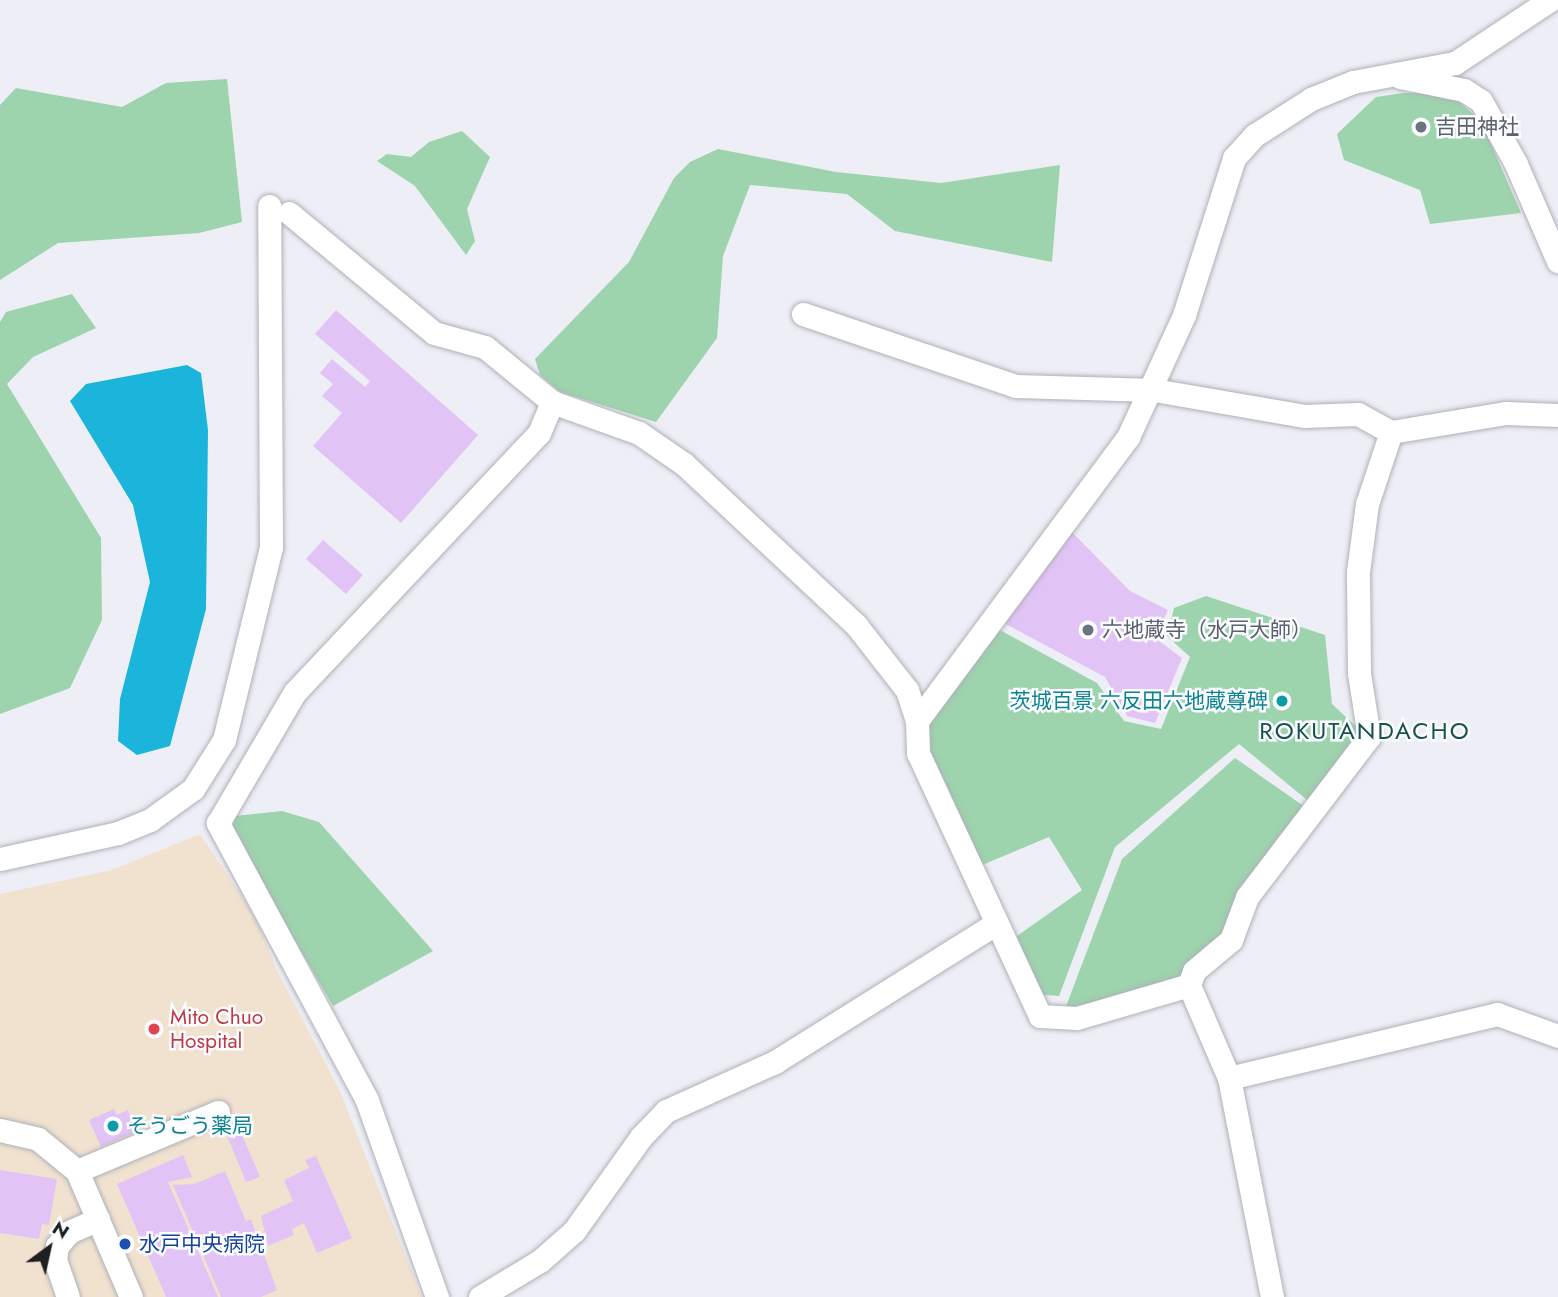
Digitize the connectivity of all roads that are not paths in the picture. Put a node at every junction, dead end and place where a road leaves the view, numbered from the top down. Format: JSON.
{"nodes":[{"id":1,"x":1550,"y":0,"type":"edge"},
{"id":2,"x":1392,"y":73,"type":"junction"},
{"id":3,"x":1558,"y":261,"type":"edge"},
{"id":4,"x":803,"y":314,"type":"dead end"},
{"id":5,"x":1154,"y":390,"type":"junction"},
{"id":6,"x":552,"y":402,"type":"junction"},
{"id":7,"x":1558,"y":415,"type":"edge"},
{"id":8,"x":1391,"y":432,"type":"junction"},
{"id":9,"x":917,"y":721,"type":"junction"},
{"id":10,"x":0,"y":859,"type":"edge"},
{"id":11,"x":995,"y":924,"type":"junction"},
{"id":12,"x":1189,"y":985,"type":"junction"},
{"id":13,"x":1558,"y":1036,"type":"edge"},
{"id":14,"x":1229,"y":1078,"type":"junction"},
{"id":15,"x":218,"y":1112,"type":"dead end"},
{"id":16,"x":0,"y":1130,"type":"edge"},
{"id":17,"x":77,"y":1171,"type":"junction"},
{"id":18,"x":98,"y":1219,"type":"junction"},
{"id":19,"x":68,"y":1297,"type":"edge"},
{"id":20,"x":131,"y":1297,"type":"edge"},
{"id":21,"x":437,"y":1297,"type":"edge"},
{"id":22,"x":480,"y":1297,"type":"edge"},
{"id":23,"x":1272,"y":1297,"type":"edge"}],
"edges":[{"from":1,"to":2,"type":"street"},
{"from":2,"to":3,"type":"street"},
{"from":2,"to":5,"type":"street"},
{"from":4,"to":5,"type":"street"},
{"from":5,"to":8,"type":"street"},
{"from":5,"to":9,"type":"street"},
{"from":6,"to":9,"type":"street"},
{"from":6,"to":10,"type":"street"},
{"from":6,"to":21,"type":"street"},
{"from":7,"to":8,"type":"street"},
{"from":8,"to":12,"type":"street"},
{"from":9,"to":11,"type":"street"},
{"from":11,"to":12,"type":"street"},
{"from":11,"to":22,"type":"street"},
{"from":12,"to":14,"type":"street"},
{"from":13,"to":14,"type":"street"},
{"from":14,"to":23,"type":"street"},
{"from":15,"to":17,"type":"street"},
{"from":16,"to":17,"type":"street"},
{"from":17,"to":18,"type":"street"},
{"from":18,"to":19,"type":"street"},
{"from":18,"to":20,"type":"street"}]}
